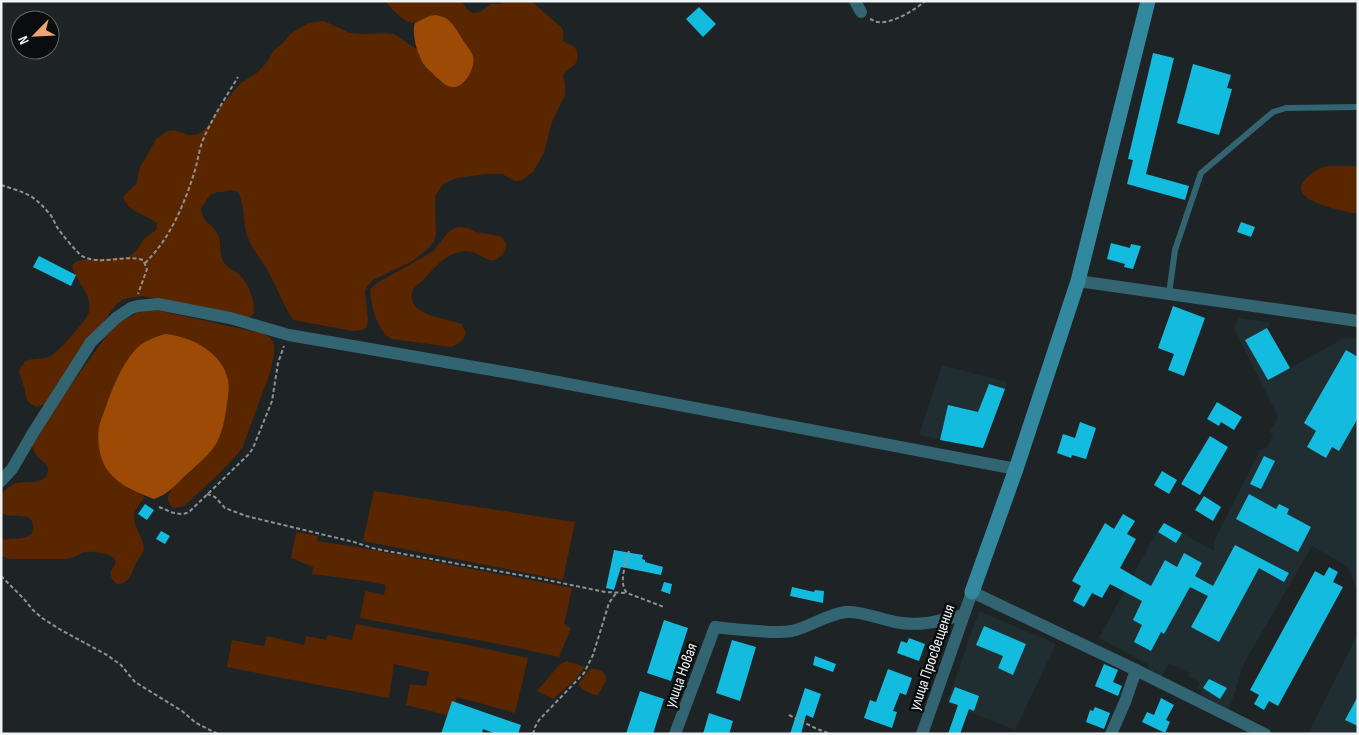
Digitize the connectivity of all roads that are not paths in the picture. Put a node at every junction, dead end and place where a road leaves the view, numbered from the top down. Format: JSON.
{"nodes":[{"id":1,"x":1148,"y":1,"type":"edge"},
{"id":2,"x":1358,"y":107,"type":"edge"},
{"id":3,"x":1078,"y":281,"type":"junction"},
{"id":4,"x":1169,"y":294,"type":"junction"},
{"id":5,"x":1358,"y":321,"type":"edge"},
{"id":6,"x":1016,"y":469,"type":"junction"},
{"id":7,"x":1,"y":481,"type":"edge"},
{"id":8,"x":972,"y":592,"type":"junction"},
{"id":9,"x":963,"y":615,"type":"junction"},
{"id":10,"x":1136,"y":670,"type":"junction"},
{"id":11,"x":675,"y":734,"type":"edge"},
{"id":12,"x":922,"y":734,"type":"edge"},
{"id":13,"x":1112,"y":734,"type":"edge"},
{"id":14,"x":1265,"y":734,"type":"edge"}],
"edges":[{"from":1,"to":3,"type":"street"},
{"from":2,"to":4,"type":"lane"},
{"from":3,"to":4,"type":"street"},
{"from":3,"to":6,"type":"street"},
{"from":4,"to":5,"type":"street"},
{"from":6,"to":7,"type":"street"},
{"from":6,"to":8,"type":"street"},
{"from":8,"to":9,"type":"street","name":"улица Просвещения"},
{"from":8,"to":10,"type":"street"},
{"from":9,"to":11,"type":"street","name":"улица Новая"},
{"from":9,"to":12,"type":"street","name":"улица Просвещения"},
{"from":10,"to":13,"type":"street"},
{"from":10,"to":14,"type":"street"}]}
